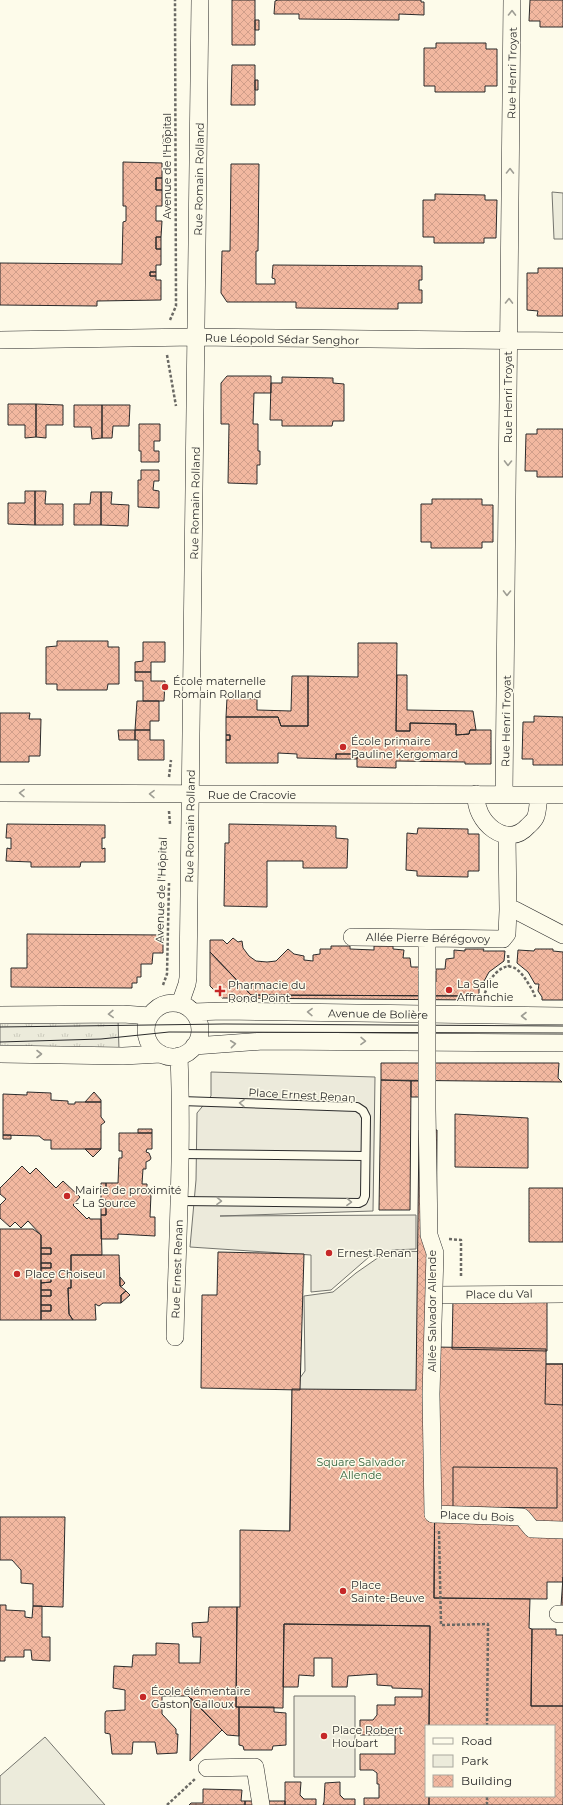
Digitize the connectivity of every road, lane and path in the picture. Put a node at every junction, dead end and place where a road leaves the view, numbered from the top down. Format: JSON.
{"nodes":[{"id":1,"x":175,"y":0,"type":"edge"},
{"id":2,"x":200,"y":0,"type":"edge"},
{"id":3,"x":512,"y":0,"type":"edge"},
{"id":4,"x":168,"y":324,"type":"dead end"},
{"id":5,"x":196,"y":337,"type":"junction"},
{"id":6,"x":0,"y":340,"type":"edge"},
{"id":7,"x":509,"y":340,"type":"junction"},
{"id":8,"x":563,"y":341,"type":"edge"},
{"id":9,"x":0,"y":793,"type":"edge"},
{"id":10,"x":476,"y":794,"type":"junction"},
{"id":11,"x":504,"y":794,"type":"junction"},
{"id":12,"x":191,"y":795,"type":"junction"},
{"id":13,"x":539,"y":795,"type":"junction"},
{"id":14,"x":563,"y":795,"type":"edge"},
{"id":15,"x":168,"y":804,"type":"dead end"},
{"id":16,"x":171,"y":828,"type":"dead end"},
{"id":17,"x":506,"y":835,"type":"junction"},
{"id":18,"x":170,"y":882,"type":"dead end"},
{"id":19,"x":508,"y":910,"type":"junction"},
{"id":20,"x":563,"y":935,"type":"edge"},
{"id":21,"x":352,"y":937,"type":"dead end"},
{"id":22,"x":428,"y":938,"type":"junction"},
{"id":23,"x":163,"y":985,"type":"dead end"},
{"id":24,"x":484,"y":991,"type":"dead end"},
{"id":25,"x":534,"y":994,"type":"dead end"},
{"id":26,"x":186,"y":1008,"type":"junction"},
{"id":27,"x":0,"y":1015,"type":"edge"},
{"id":28,"x":150,"y":1016,"type":"junction"},
{"id":29,"x":563,"y":1016,"type":"edge"},
{"id":30,"x":563,"y":1043,"type":"edge"},
{"id":31,"x":194,"y":1046,"type":"junction"},
{"id":32,"x":0,"y":1054,"type":"edge"},
{"id":33,"x":161,"y":1054,"type":"junction"},
{"id":34,"x":179,"y":1056,"type":"junction"},
{"id":35,"x":181,"y":1101,"type":"junction"},
{"id":36,"x":181,"y":1154,"type":"junction"},
{"id":37,"x":365,"y":1156,"type":"junction"},
{"id":38,"x":180,"y":1201,"type":"junction"},
{"id":39,"x":448,"y":1239,"type":"dead end"},
{"id":40,"x":563,"y":1294,"type":"edge"},
{"id":41,"x":434,"y":1295,"type":"junction"},
{"id":42,"x":461,"y":1295,"type":"junction"},
{"id":43,"x":175,"y":1337,"type":"dead end"},
{"id":44,"x":436,"y":1514,"type":"junction"},
{"id":45,"x":563,"y":1530,"type":"edge"},
{"id":46,"x":487,"y":1725,"type":"edge"},
{"id":47,"x":207,"y":1768,"type":"joint"},
{"id":48,"x":167,"y":1805,"type":"edge"},
{"id":49,"x":261,"y":1805,"type":"edge"}],
"edges":[{"from":1,"to":4,"type":"path","name":"Avenue de l'Hôpital"},
{"from":2,"to":5,"type":"street","name":"Rue Romain Rolland"},
{"from":7,"to":3,"type":"street","name":"Rue Henri Troyat","one_way":true},
{"from":5,"to":6,"type":"street","name":"Rue Léopold Sédar Senghor"},
{"from":5,"to":7,"type":"street","name":"Rue Léopold Sédar Senghor"},
{"from":5,"to":12,"type":"street","name":"Rue Romain Rolland"},
{"from":7,"to":8,"type":"street","name":"Rue Léopold Sédar Senghor"},
{"from":7,"to":11,"type":"street","name":"Rue Henri Troyat","one_way":true},
{"from":12,"to":9,"type":"street","name":"Rue de Cracovie","one_way":true},
{"from":10,"to":11,"type":"street","name":"Rue de Cracovie"},
{"from":10,"to":12,"type":"street","name":"Rue de Cracovie"},
{"from":10,"to":17,"type":"street"},
{"from":11,"to":13,"type":"street"},
{"from":12,"to":26,"type":"street","name":"Rue Romain Rolland"},
{"from":13,"to":14,"type":"street"},
{"from":13,"to":17,"type":"street"},
{"from":15,"to":16,"type":"path","name":"Avenue de l'Hôpital"},
{"from":17,"to":19,"type":"street"},
{"from":18,"to":23,"type":"path","name":"Avenue de l'Hôpital"},
{"from":19,"to":20,"type":"street"},
{"from":19,"to":22,"type":"street","name":"Allée Pierre Bérégovoy"},
{"from":21,"to":22,"type":"street","name":"Allée Pierre Bérégovoy"},
{"from":22,"to":41,"type":"street","name":"Allée Salvador Allende","bridge":true},
{"from":24,"to":25,"type":"path"},
{"from":26,"to":28,"type":"street"},
{"from":29,"to":26,"type":"street","name":"Avenue de Bolière","one_way":true},
{"from":26,"to":31,"type":"street"},
{"from":28,"to":27,"type":"street","one_way":true},
{"from":28,"to":33,"type":"street"},
{"from":31,"to":30,"type":"street","one_way":true},
{"from":31,"to":34,"type":"street"},
{"from":32,"to":33,"type":"street","one_way":true},
{"from":33,"to":34,"type":"street"},
{"from":34,"to":35,"type":"street","name":"Rue Ernest Renan"},
{"from":35,"to":36,"type":"street","name":"Rue Ernest Renan"},
{"from":37,"to":35,"type":"lane","name":"Place Ernest Renan","one_way":true},
{"from":36,"to":37,"type":"lane"},
{"from":36,"to":38,"type":"street","name":"Rue Ernest Renan"},
{"from":38,"to":37,"type":"lane","name":"Place Ernest Renan","one_way":true},
{"from":38,"to":43,"type":"street","name":"Rue Ernest Renan"},
{"from":39,"to":42,"type":"path"},
{"from":40,"to":42,"type":"street","name":"Place du Val"},
{"from":41,"to":42,"type":"street","name":"Place du Val"},
{"from":41,"to":44,"type":"street","name":"Allée Salvador Allende","bridge":true},
{"from":44,"to":45,"type":"street","name":"Place du Bois"},
{"from":44,"to":46,"type":"path"},
{"from":47,"to":48,"type":"path"},
{"from":47,"to":49,"type":"street"}]}
